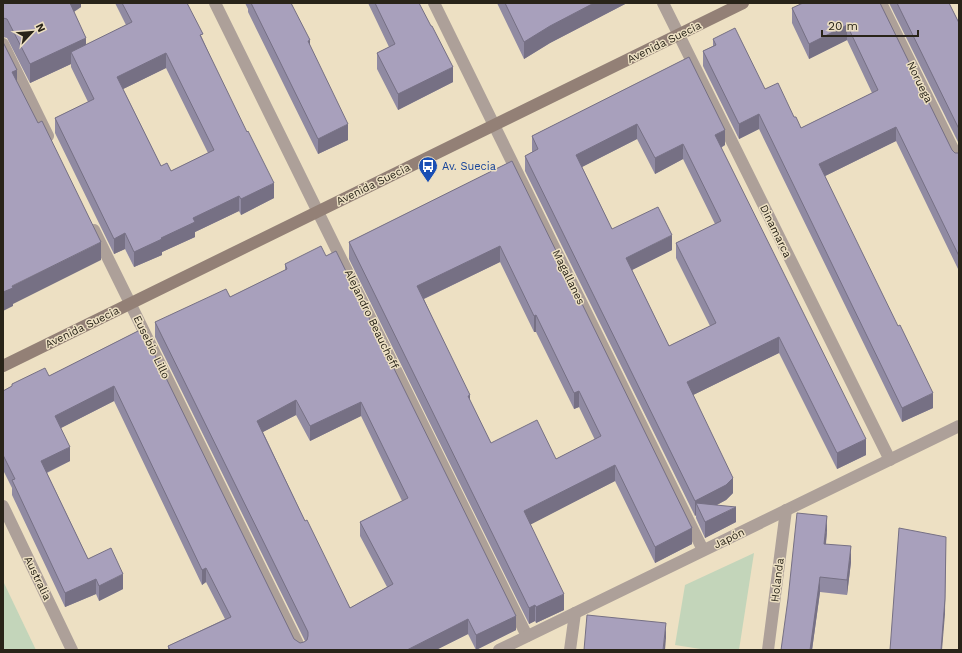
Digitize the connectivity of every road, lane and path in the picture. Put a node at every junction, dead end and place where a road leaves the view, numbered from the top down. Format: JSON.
{"nodes":[{"id":1,"x":215,"y":3,"type":"edge"},
{"id":2,"x":434,"y":3,"type":"edge"},
{"id":3,"x":663,"y":3,"type":"edge"},
{"id":4,"x":743,"y":3,"type":"edge"},
{"id":5,"x":882,"y":3,"type":"edge"},
{"id":6,"x":679,"y":34,"type":"junction"},
{"id":7,"x":3,"y":44,"type":"edge"},
{"id":8,"x":495,"y":125,"type":"junction"},
{"id":9,"x":55,"y":149,"type":"edge"},
{"id":10,"x":959,"y":161,"type":"edge"},
{"id":11,"x":318,"y":211,"type":"junction"},
{"id":12,"x":89,"y":219,"type":"edge"},
{"id":13,"x":130,"y":303,"type":"junction"},
{"id":14,"x":3,"y":366,"type":"edge"},
{"id":15,"x":959,"y":426,"type":"edge"},
{"id":16,"x":890,"y":460,"type":"junction"},
{"id":17,"x":3,"y":506,"type":"edge"},
{"id":18,"x":786,"y":510,"type":"junction"},
{"id":19,"x":703,"y":550,"type":"junction"},
{"id":20,"x":575,"y":613,"type":"junction"},
{"id":21,"x":527,"y":636,"type":"junction"},
{"id":22,"x":72,"y":650,"type":"edge"},
{"id":23,"x":301,"y":650,"type":"edge"},
{"id":24,"x":499,"y":650,"type":"edge"},
{"id":25,"x":570,"y":650,"type":"edge"},
{"id":26,"x":768,"y":650,"type":"edge"}],
"edges":[{"from":1,"to":11,"type":"street","name":"Alejandro Beaucheff"},
{"from":2,"to":8,"type":"street","name":"Magallanes"},
{"from":3,"to":6,"type":"street","name":"Dinamarca"},
{"from":4,"to":6,"type":"main road","name":"Avenida Suecia"},
{"from":5,"to":10,"type":"street","name":"Noruega"},
{"from":6,"to":8,"type":"main road","name":"Avenida Suecia"},
{"from":6,"to":16,"type":"street","name":"Dinamarca"},
{"from":7,"to":9,"type":"street"},
{"from":8,"to":11,"type":"main road","name":"Avenida Suecia"},
{"from":8,"to":19,"type":"street","name":"Magallanes"},
{"from":11,"to":13,"type":"main road","name":"Avenida Suecia"},
{"from":11,"to":21,"type":"street","name":"Alejandro Beaucheff"},
{"from":12,"to":13,"type":"street","name":"Eusebio Lillo"},
{"from":13,"to":14,"type":"main road","name":"Avenida Suecia"},
{"from":13,"to":23,"type":"street","name":"Eusebio Lillo"},
{"from":15,"to":16,"type":"street","name":"Japón"},
{"from":16,"to":18,"type":"street","name":"Japón"},
{"from":17,"to":22,"type":"street","name":"Australia"},
{"from":18,"to":19,"type":"street","name":"Japón"},
{"from":18,"to":26,"type":"street","name":"Holanda"},
{"from":19,"to":20,"type":"street","name":"Japón"},
{"from":20,"to":21,"type":"street","name":"Japón"},
{"from":20,"to":25,"type":"street"},
{"from":21,"to":24,"type":"street","name":"Japón"}]}
